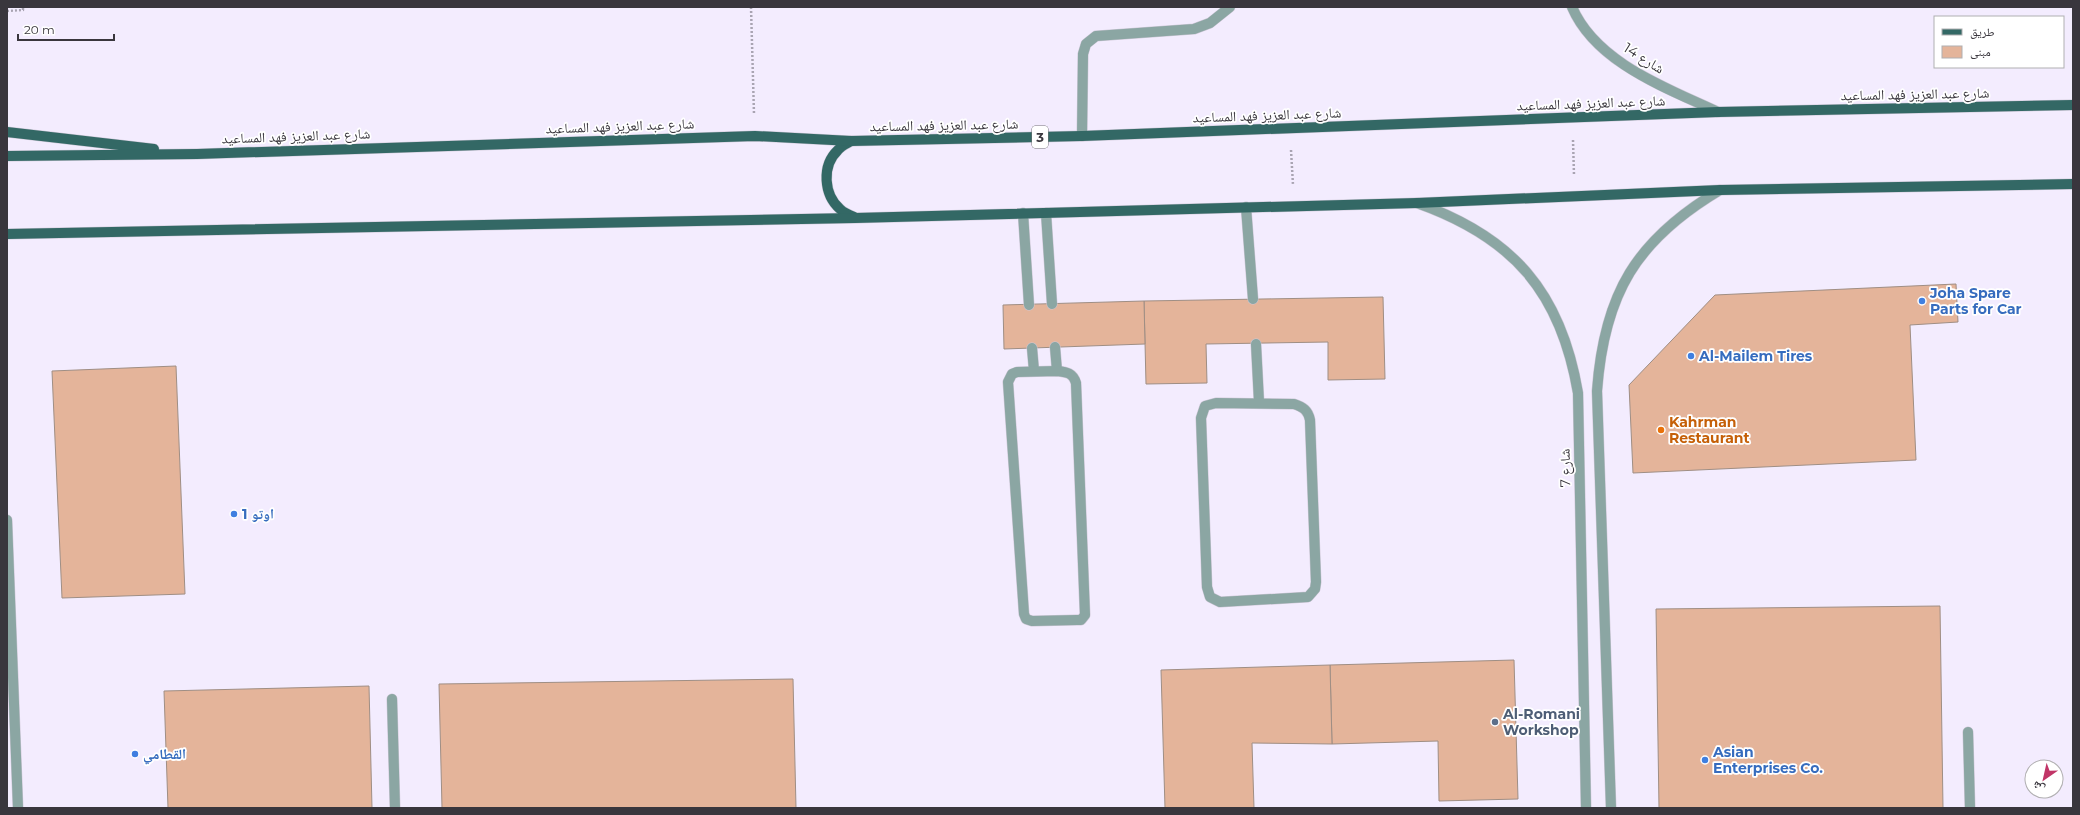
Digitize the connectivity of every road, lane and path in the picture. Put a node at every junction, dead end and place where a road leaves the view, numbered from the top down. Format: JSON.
{"nodes":[{"id":1,"x":23,"y":7,"type":"edge"},
{"id":2,"x":751,"y":7,"type":"edge"},
{"id":3,"x":1230,"y":7,"type":"edge"},
{"id":4,"x":1572,"y":7,"type":"edge"},
{"id":5,"x":7,"y":11,"type":"edge"},
{"id":6,"x":2073,"y":105,"type":"edge"},
{"id":7,"x":1718,"y":112,"type":"junction"},
{"id":8,"x":1572,"y":118,"type":"junction"},
{"id":9,"x":1290,"y":128,"type":"junction"},
{"id":10,"x":7,"y":132,"type":"edge"},
{"id":11,"x":754,"y":136,"type":"junction"},
{"id":12,"x":1082,"y":136,"type":"junction"},
{"id":13,"x":851,"y":141,"type":"junction"},
{"id":14,"x":197,"y":154,"type":"junction"},
{"id":15,"x":7,"y":156,"type":"edge"},
{"id":16,"x":2073,"y":184,"type":"edge"},
{"id":17,"x":1720,"y":190,"type":"junction"},
{"id":18,"x":1575,"y":197,"type":"junction"},
{"id":19,"x":1417,"y":203,"type":"junction"},
{"id":20,"x":1294,"y":206,"type":"junction"},
{"id":21,"x":1246,"y":207,"type":"junction"},
{"id":22,"x":1023,"y":213,"type":"junction"},
{"id":23,"x":1046,"y":213,"type":"junction"},
{"id":24,"x":856,"y":218,"type":"junction"},
{"id":25,"x":7,"y":234,"type":"edge"},
{"id":26,"x":1253,"y":299,"type":"dead end"},
{"id":27,"x":1052,"y":304,"type":"dead end"},
{"id":28,"x":1029,"y":305,"type":"dead end"},
{"id":29,"x":1256,"y":344,"type":"dead end"},
{"id":30,"x":1055,"y":347,"type":"dead end"},
{"id":31,"x":1032,"y":348,"type":"dead end"},
{"id":32,"x":1034,"y":371,"type":"junction"},
{"id":33,"x":1057,"y":371,"type":"junction"},
{"id":34,"x":1259,"y":402,"type":"junction"},
{"id":35,"x":7,"y":520,"type":"edge"},
{"id":36,"x":392,"y":699,"type":"dead end"},
{"id":37,"x":1968,"y":732,"type":"dead end"},
{"id":38,"x":18,"y":808,"type":"edge"},
{"id":39,"x":395,"y":808,"type":"edge"},
{"id":40,"x":1586,"y":808,"type":"edge"},
{"id":41,"x":1611,"y":808,"type":"edge"},
{"id":42,"x":1970,"y":808,"type":"edge"}],
"edges":[{"from":1,"to":5,"type":"path"},
{"from":2,"to":11,"type":"path"},
{"from":3,"to":12,"type":"street"},
{"from":4,"to":7,"type":"street","name":"شارع 14"},
{"from":6,"to":7,"type":"main road","name":"شارع عبد العزيز فهد المساعيد","number":"3"},
{"from":7,"to":8,"type":"main road","name":"شارع عبد العزيز فهد المساعيد","number":"3"},
{"from":8,"to":9,"type":"main road","name":"شارع عبد العزيز فهد المساعيد","number":"3"},
{"from":8,"to":18,"type":"path"},
{"from":9,"to":12,"type":"main road","name":"شارع عبد العزيز فهد المساعيد","number":"3"},
{"from":9,"to":20,"type":"path"},
{"from":10,"to":14,"type":"main road"},
{"from":11,"to":13,"type":"main road","name":"شارع عبد العزيز فهد المساعيد","number":"3"},
{"from":11,"to":14,"type":"main road","name":"شارع عبد العزيز فهد المساعيد","number":"3"},
{"from":12,"to":13,"type":"main road","name":"شارع عبد العزيز فهد المساعيد","number":"3"},
{"from":13,"to":24,"type":"main road"},
{"from":14,"to":15,"type":"main road","name":"شارع عبد العزيز فهد المساعيد","number":"3"},
{"from":16,"to":17,"type":"main road"},
{"from":17,"to":18,"type":"main road"},
{"from":17,"to":41,"type":"street"},
{"from":18,"to":19,"type":"main road"},
{"from":19,"to":20,"type":"main road"},
{"from":19,"to":40,"type":"street","name":"شارع 7"},
{"from":20,"to":21,"type":"main road"},
{"from":21,"to":23,"type":"main road"},
{"from":21,"to":26,"type":"street"},
{"from":22,"to":23,"type":"main road"},
{"from":22,"to":24,"type":"main road"},
{"from":22,"to":28,"type":"street"},
{"from":23,"to":27,"type":"street"},
{"from":24,"to":25,"type":"main road"},
{"from":29,"to":34,"type":"street"},
{"from":30,"to":33,"type":"street"},
{"from":31,"to":32,"type":"street"},
{"from":32,"to":33,"type":"street"},
{"from":32,"to":33,"type":"street"},
{"from":34,"to":34,"type":"street"},
{"from":35,"to":38,"type":"street"},
{"from":36,"to":39,"type":"street"},
{"from":37,"to":42,"type":"street"}]}
